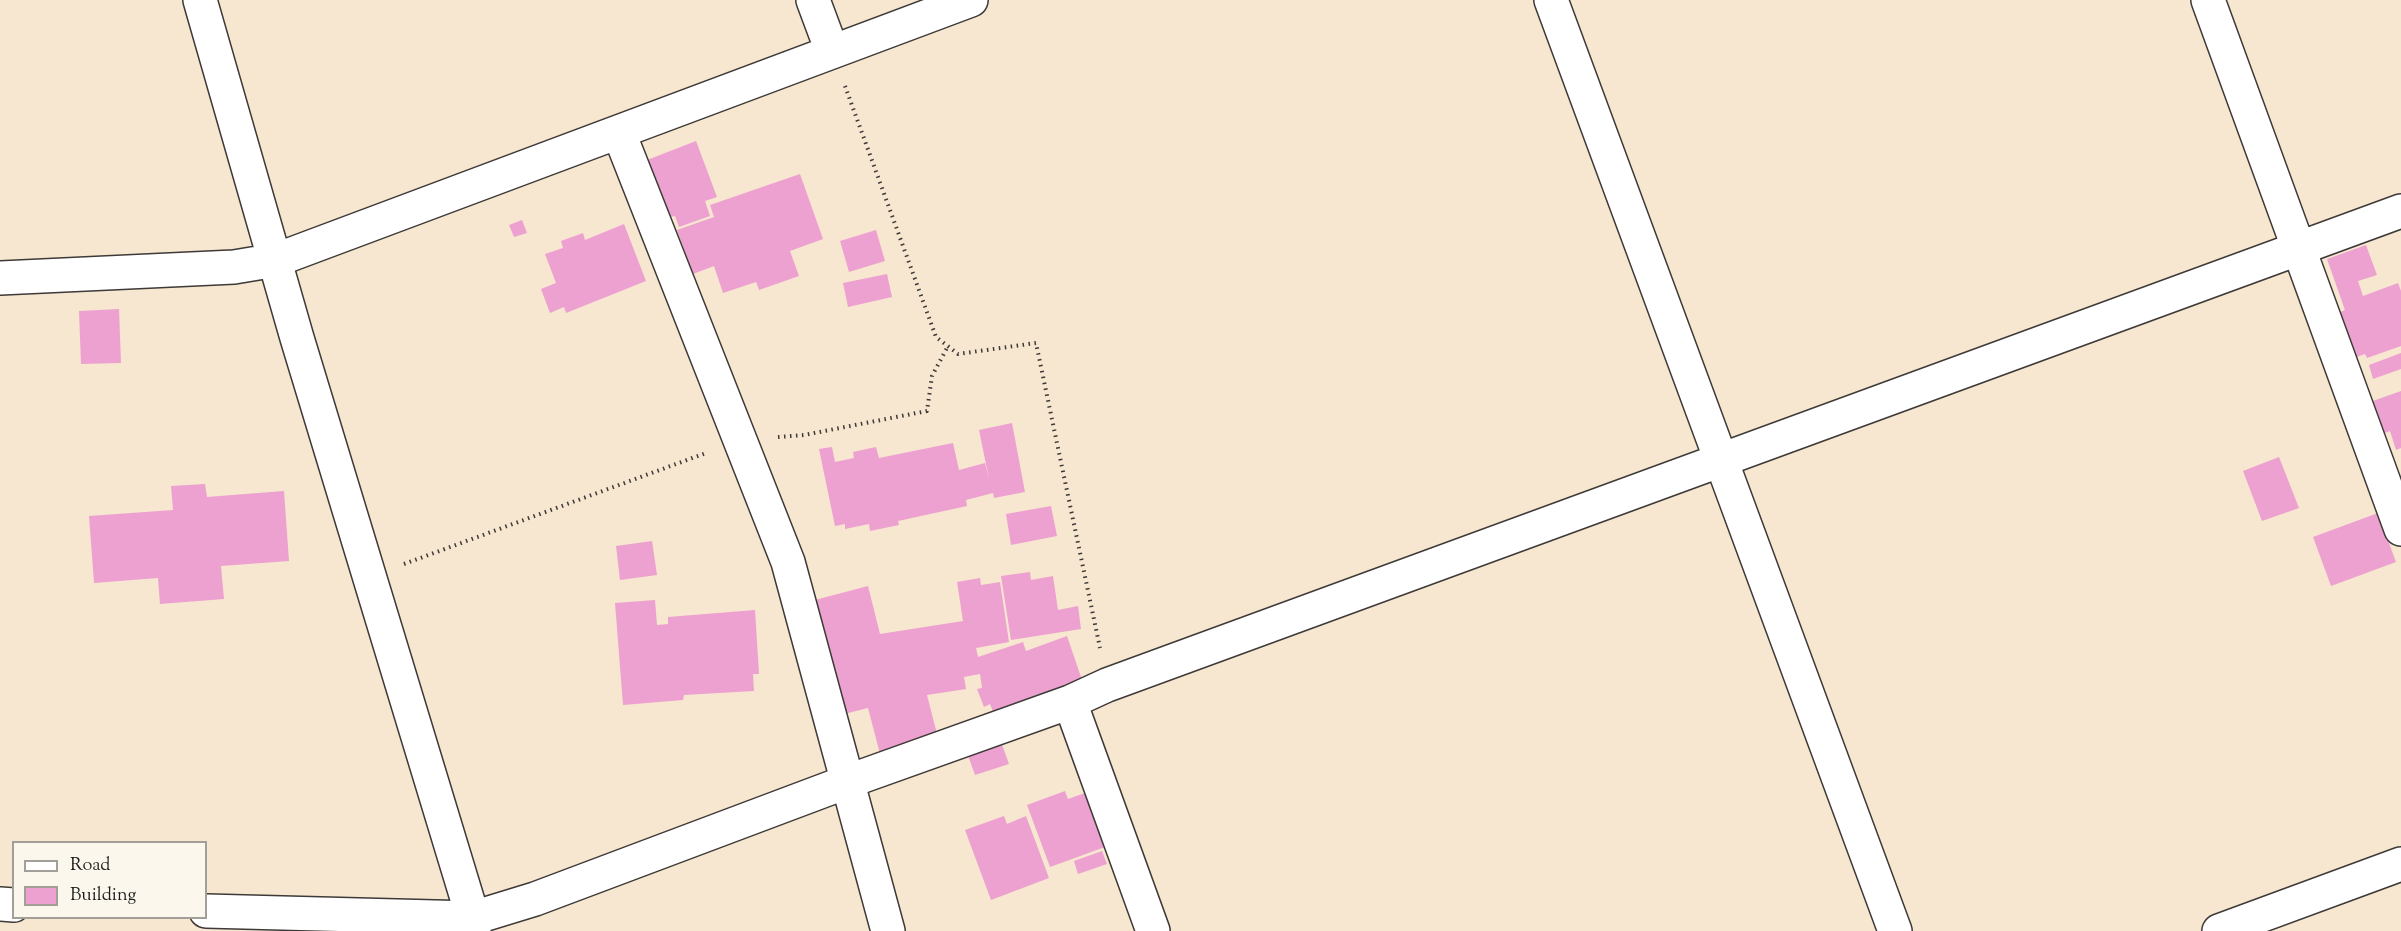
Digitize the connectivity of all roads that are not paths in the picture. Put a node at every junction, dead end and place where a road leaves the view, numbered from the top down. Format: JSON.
{"nodes":[{"id":1,"x":200,"y":0,"type":"edge"},
{"id":2,"x":813,"y":0,"type":"edge"},
{"id":3,"x":971,"y":0,"type":"edge"},
{"id":4,"x":1551,"y":0,"type":"edge"},
{"id":5,"x":2208,"y":0,"type":"edge"},
{"id":6,"x":832,"y":51,"type":"junction"},
{"id":7,"x":619,"y":134,"type":"junction"},
{"id":8,"x":2401,"y":211,"type":"edge"},
{"id":9,"x":2299,"y":249,"type":"junction"},
{"id":10,"x":276,"y":260,"type":"junction"},
{"id":11,"x":0,"y":278,"type":"edge"},
{"id":12,"x":1720,"y":462,"type":"junction"},
{"id":13,"x":2401,"y":530,"type":"edge"},
{"id":14,"x":1070,"y":702,"type":"junction"},
{"id":15,"x":849,"y":781,"type":"junction"},
{"id":16,"x":2401,"y":864,"type":"edge"},
{"id":17,"x":207,"y":911,"type":"edge"},
{"id":18,"x":474,"y":925,"type":"edge"},
{"id":19,"x":888,"y":931,"type":"edge"},
{"id":20,"x":1153,"y":931,"type":"edge"},
{"id":21,"x":1895,"y":931,"type":"edge"},
{"id":22,"x":2219,"y":931,"type":"edge"}],
"edges":[{"from":1,"to":10,"type":"street"},
{"from":2,"to":6,"type":"street"},
{"from":3,"to":6,"type":"street"},
{"from":4,"to":12,"type":"street"},
{"from":5,"to":9,"type":"street"},
{"from":6,"to":7,"type":"street"},
{"from":7,"to":10,"type":"street"},
{"from":7,"to":15,"type":"street"},
{"from":8,"to":9,"type":"street"},
{"from":9,"to":12,"type":"street"},
{"from":9,"to":13,"type":"street"},
{"from":10,"to":11,"type":"street"},
{"from":10,"to":18,"type":"street"},
{"from":12,"to":14,"type":"street"},
{"from":12,"to":21,"type":"street"},
{"from":14,"to":15,"type":"street"},
{"from":14,"to":20,"type":"street"},
{"from":15,"to":18,"type":"street"},
{"from":15,"to":19,"type":"street"},
{"from":16,"to":22,"type":"street"},
{"from":17,"to":18,"type":"street"}]}
